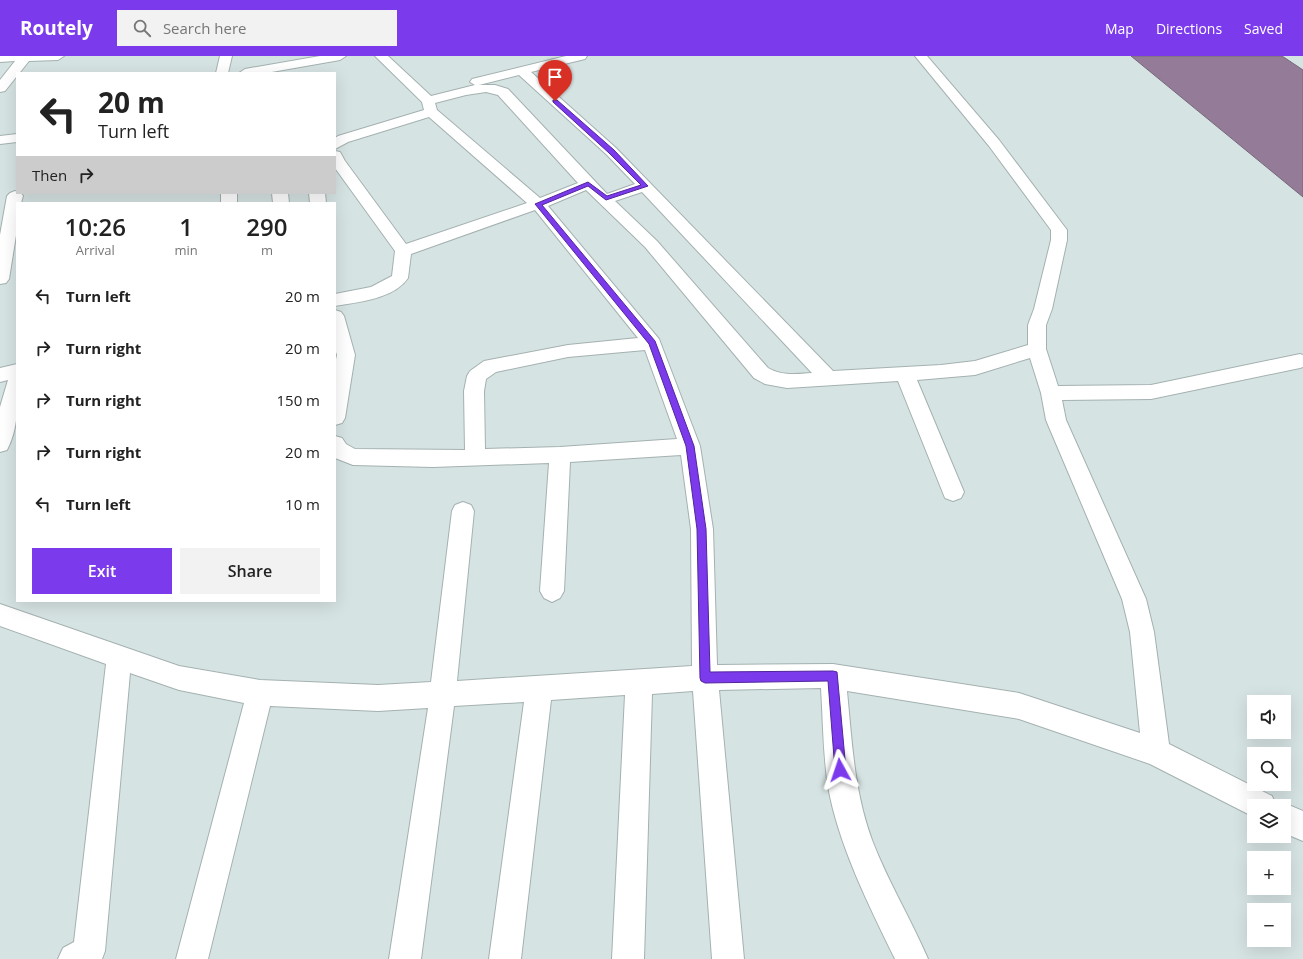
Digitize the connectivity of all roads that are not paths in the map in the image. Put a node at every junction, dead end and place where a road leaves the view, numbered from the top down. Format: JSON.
{"nodes":[{"id":1,"x":26,"y":56,"type":"edge"},
{"id":2,"x":58,"y":56,"type":"edge"},
{"id":3,"x":226,"y":56,"type":"edge"},
{"id":4,"x":340,"y":56,"type":"edge"},
{"id":5,"x":381,"y":56,"type":"edge"},
{"id":6,"x":582,"y":56,"type":"edge"},
{"id":7,"x":921,"y":56,"type":"edge"},
{"id":8,"x":0,"y":58,"type":"edge"},
{"id":9,"x":292,"y":69,"type":"edge"},
{"id":10,"x":522,"y":71,"type":"junction"},
{"id":11,"x":222,"y":72,"type":"edge"},
{"id":12,"x":257,"y":72,"type":"edge"},
{"id":13,"x":0,"y":88,"type":"edge"},
{"id":14,"x":427,"y":103,"type":"junction"},
{"id":15,"x":16,"y":138,"type":"edge"},
{"id":16,"x":0,"y":140,"type":"edge"},
{"id":17,"x":336,"y":155,"type":"edge"},
{"id":18,"x":588,"y":184,"type":"junction"},
{"id":19,"x":645,"y":186,"type":"junction"},
{"id":20,"x":14,"y":196,"type":"dead end"},
{"id":21,"x":606,"y":199,"type":"junction"},
{"id":22,"x":538,"y":204,"type":"junction"},
{"id":23,"x":403,"y":251,"type":"junction"},
{"id":24,"x":0,"y":279,"type":"edge"},
{"id":25,"x":336,"y":300,"type":"edge"},
{"id":26,"x":336,"y":320,"type":"edge"},
{"id":27,"x":652,"y":343,"type":"junction"},
{"id":28,"x":1037,"y":350,"type":"junction"},
{"id":29,"x":1300,"y":361,"type":"dead end"},
{"id":30,"x":16,"y":371,"type":"edge"},
{"id":31,"x":904,"y":374,"type":"junction"},
{"id":32,"x":0,"y":375,"type":"edge"},
{"id":33,"x":829,"y":379,"type":"junction"},
{"id":34,"x":16,"y":385,"type":"edge"},
{"id":35,"x":1051,"y":393,"type":"junction"},
{"id":36,"x":336,"y":412,"type":"edge"},
{"id":37,"x":0,"y":444,"type":"edge"},
{"id":38,"x":336,"y":446,"type":"edge"},
{"id":39,"x":690,"y":446,"type":"junction"},
{"id":40,"x":560,"y":455,"type":"junction"},
{"id":41,"x":475,"y":458,"type":"junction"},
{"id":42,"x":953,"y":492,"type":"dead end"},
{"id":43,"x":463,"y":511,"type":"dead end"},
{"id":44,"x":552,"y":591,"type":"dead end"},
{"id":45,"x":0,"y":616,"type":"edge"},
{"id":46,"x":119,"y":657,"type":"junction"},
{"id":47,"x":833,"y":676,"type":"junction"},
{"id":48,"x":705,"y":678,"type":"junction"},
{"id":49,"x":639,"y":682,"type":"junction"},
{"id":50,"x":539,"y":688,"type":"junction"},
{"id":51,"x":260,"y":693,"type":"junction"},
{"id":52,"x":443,"y":694,"type":"junction"},
{"id":53,"x":1156,"y":752,"type":"junction"},
{"id":54,"x":1248,"y":799,"type":"edge"},
{"id":55,"x":1291,"y":821,"type":"edge"},
{"id":56,"x":1303,"y":827,"type":"edge"},
{"id":57,"x":84,"y":956,"type":"edge"},
{"id":58,"x":192,"y":959,"type":"edge"},
{"id":59,"x":405,"y":959,"type":"edge"},
{"id":60,"x":505,"y":959,"type":"edge"},
{"id":61,"x":628,"y":959,"type":"edge"},
{"id":62,"x":728,"y":959,"type":"edge"},
{"id":63,"x":912,"y":959,"type":"edge"}],
"edges":[{"from":1,"to":2,"type":"street"},
{"from":1,"to":8,"type":"street"},
{"from":1,"to":13,"type":"street"},
{"from":3,"to":11,"type":"street"},
{"from":4,"to":9,"type":"street"},
{"from":5,"to":14,"type":"street"},
{"from":6,"to":10,"type":"street"},
{"from":7,"to":28,"type":"street"},
{"from":9,"to":12,"type":"street"},
{"from":10,"to":14,"type":"street"},
{"from":10,"to":19,"type":"street"},
{"from":14,"to":17,"type":"street"},
{"from":14,"to":18,"type":"street"},
{"from":14,"to":22,"type":"street"},
{"from":15,"to":16,"type":"street"},
{"from":17,"to":23,"type":"street"},
{"from":18,"to":21,"type":"street"},
{"from":18,"to":22,"type":"street"},
{"from":19,"to":21,"type":"street"},
{"from":19,"to":33,"type":"street"},
{"from":20,"to":24,"type":"street"},
{"from":21,"to":33,"type":"street"},
{"from":22,"to":23,"type":"street"},
{"from":22,"to":27,"type":"street"},
{"from":23,"to":25,"type":"street"},
{"from":26,"to":36,"type":"street"},
{"from":27,"to":39,"type":"street"},
{"from":27,"to":41,"type":"street"},
{"from":28,"to":31,"type":"street"},
{"from":28,"to":35,"type":"street"},
{"from":29,"to":35,"type":"street"},
{"from":30,"to":32,"type":"street"},
{"from":31,"to":33,"type":"street"},
{"from":31,"to":42,"type":"street"},
{"from":34,"to":37,"type":"street"},
{"from":35,"to":53,"type":"street"},
{"from":38,"to":41,"type":"street"},
{"from":39,"to":40,"type":"street"},
{"from":39,"to":48,"type":"street"},
{"from":40,"to":41,"type":"street"},
{"from":40,"to":44,"type":"street"},
{"from":43,"to":52,"type":"street"},
{"from":45,"to":46,"type":"street"},
{"from":46,"to":51,"type":"street"},
{"from":46,"to":57,"type":"street"},
{"from":47,"to":48,"type":"street"},
{"from":47,"to":53,"type":"street"},
{"from":47,"to":63,"type":"street"},
{"from":48,"to":49,"type":"street"},
{"from":48,"to":62,"type":"street"},
{"from":49,"to":50,"type":"street"},
{"from":49,"to":61,"type":"street"},
{"from":50,"to":52,"type":"street"},
{"from":50,"to":60,"type":"street"},
{"from":51,"to":52,"type":"street"},
{"from":51,"to":58,"type":"street"},
{"from":52,"to":59,"type":"street"},
{"from":53,"to":54,"type":"street"},
{"from":55,"to":56,"type":"street"}]}
